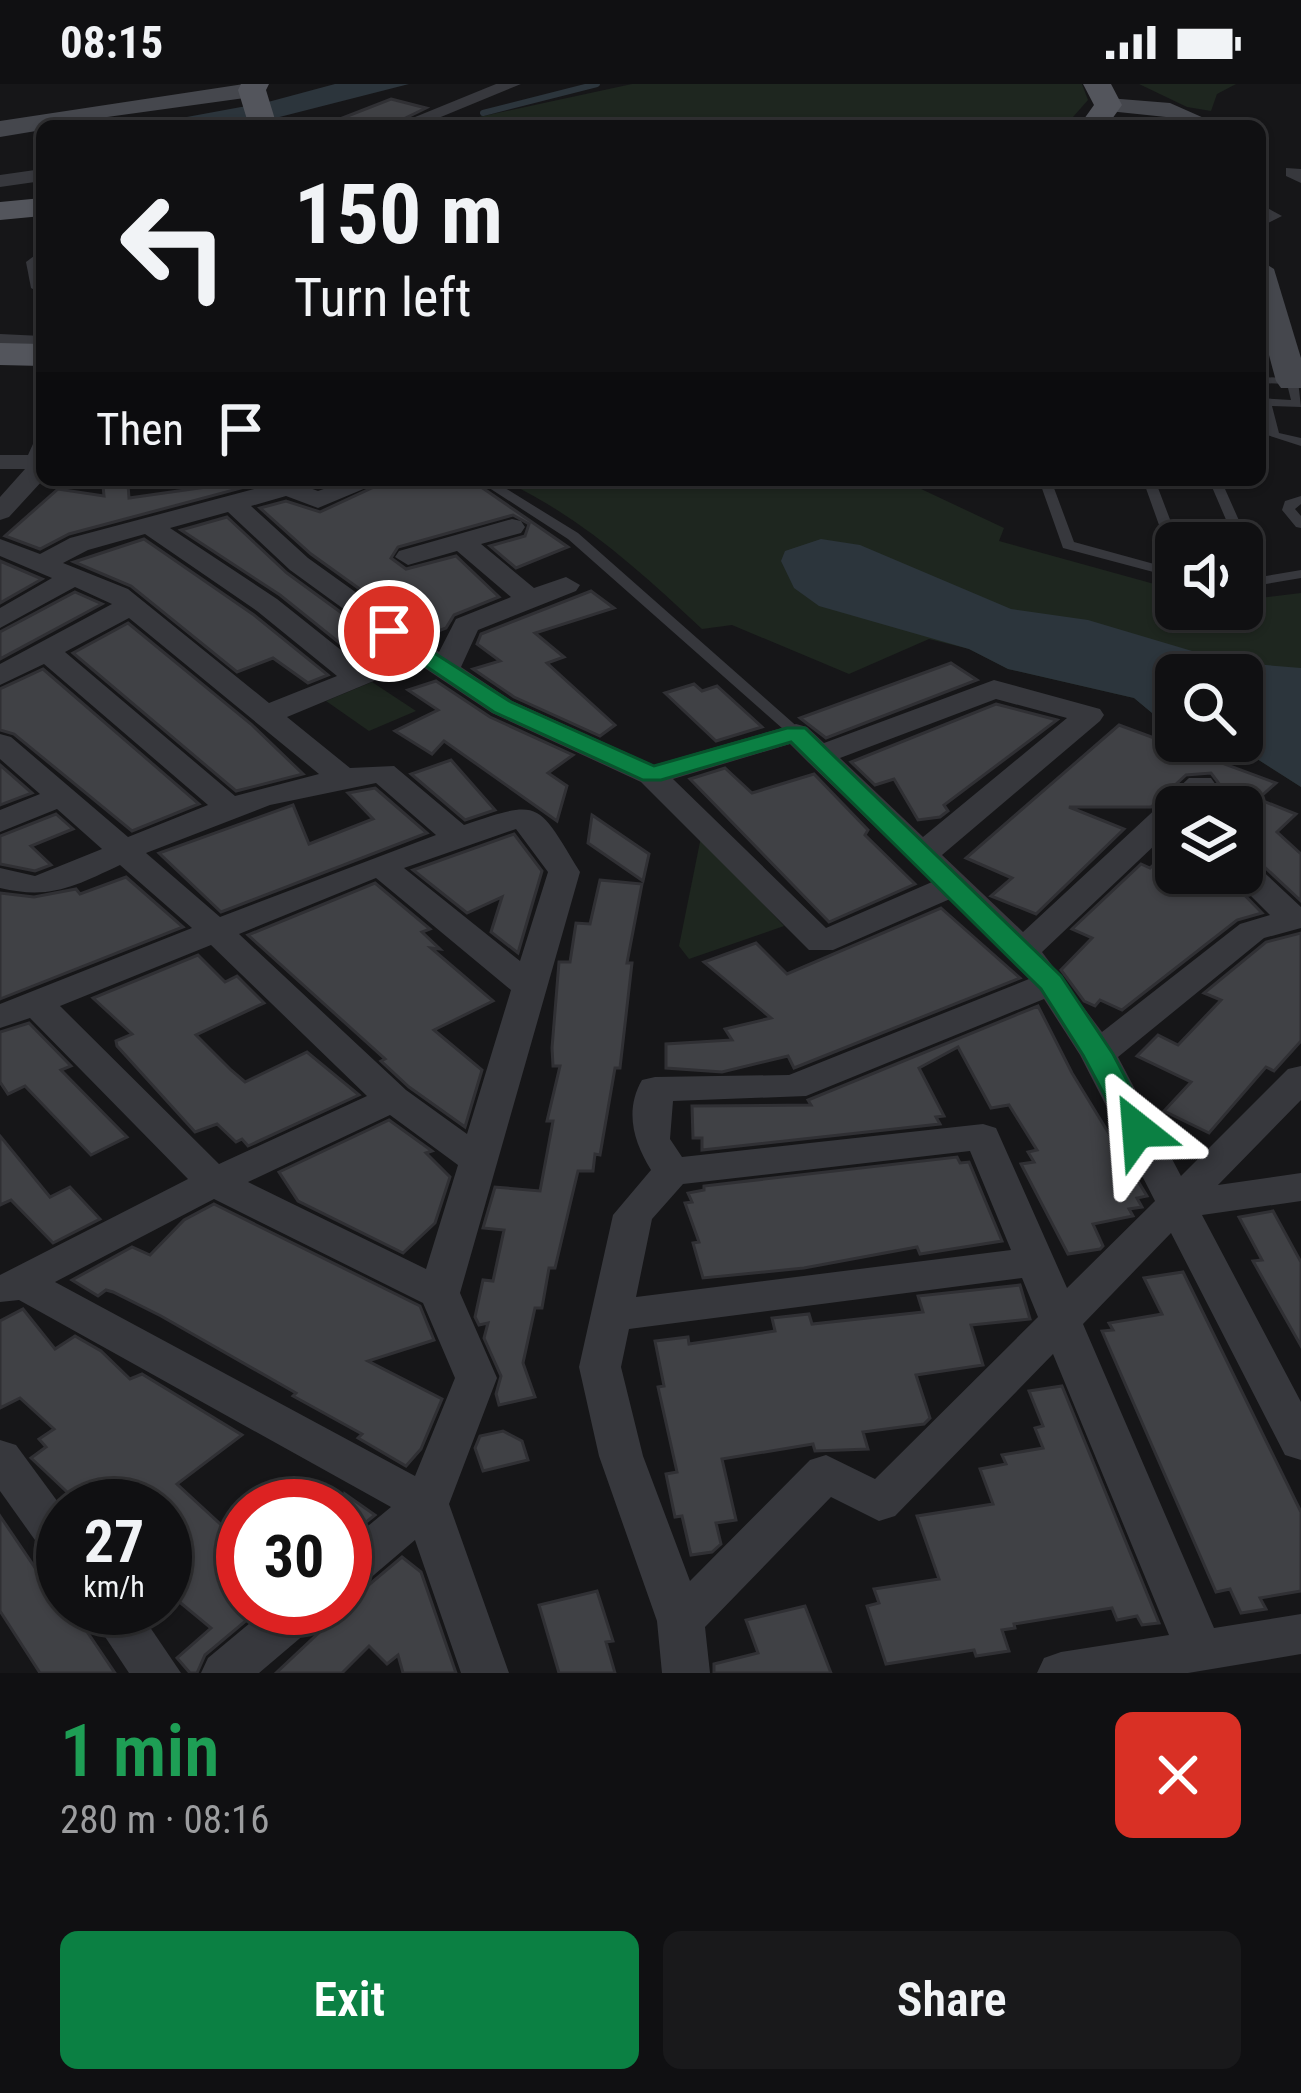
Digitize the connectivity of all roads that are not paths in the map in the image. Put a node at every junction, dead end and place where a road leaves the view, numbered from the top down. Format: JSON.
{"nodes":[{"id":1,"x":512,"y":84,"type":"edge"},
{"id":2,"x":254,"y":87,"type":"edge"},
{"id":3,"x":1099,"y":105,"type":"edge"},
{"id":4,"x":275,"y":120,"type":"edge"},
{"id":5,"x":418,"y":120,"type":"edge"},
{"id":6,"x":1195,"y":120,"type":"edge"},
{"id":7,"x":0,"y":125,"type":"edge"},
{"id":8,"x":36,"y":176,"type":"edge"},
{"id":9,"x":0,"y":181,"type":"edge"},
{"id":10,"x":36,"y":208,"type":"edge"},
{"id":11,"x":0,"y":211,"type":"edge"},
{"id":12,"x":1266,"y":305,"type":"edge"},
{"id":13,"x":0,"y":341,"type":"edge"},
{"id":14,"x":36,"y":343,"type":"edge"},
{"id":15,"x":0,"y":354,"type":"edge"},
{"id":16,"x":36,"y":355,"type":"edge"},
{"id":17,"x":1283,"y":401,"type":"edge"},
{"id":18,"x":1301,"y":442,"type":"edge"},
{"id":19,"x":36,"y":457,"type":"edge"},
{"id":20,"x":0,"y":462,"type":"edge"},
{"id":21,"x":36,"y":465,"type":"edge"},
{"id":22,"x":356,"y":486,"type":"edge"},
{"id":23,"x":493,"y":486,"type":"edge"},
{"id":24,"x":1048,"y":486,"type":"edge"},
{"id":25,"x":1151,"y":486,"type":"edge"},
{"id":26,"x":1218,"y":486,"type":"edge"},
{"id":27,"x":248,"y":493,"type":"edge"},
{"id":28,"x":1301,"y":500,"type":"edge"},
{"id":29,"x":0,"y":512,"type":"edge"},
{"id":30,"x":1164,"y":522,"type":"edge"},
{"id":31,"x":1233,"y":522,"type":"edge"},
{"id":32,"x":1301,"y":524,"type":"edge"},
{"id":33,"x":149,"y":525,"type":"junction"},
{"id":34,"x":512,"y":527,"type":"dead end"},
{"id":35,"x":461,"y":541,"type":"junction"},
{"id":36,"x":0,"y":547,"type":"edge"},
{"id":37,"x":408,"y":556,"type":"dead end"},
{"id":38,"x":41,"y":564,"type":"junction"},
{"id":39,"x":1155,"y":568,"type":"edge"},
{"id":40,"x":1301,"y":574,"type":"edge"},
{"id":41,"x":72,"y":577,"type":"junction"},
{"id":42,"x":1263,"y":580,"type":"edge"},
{"id":43,"x":566,"y":585,"type":"dead end"},
{"id":44,"x":530,"y":599,"type":"junction"},
{"id":45,"x":128,"y":607,"type":"junction"},
{"id":46,"x":0,"y":620,"type":"edge"},
{"id":47,"x":48,"y":652,"type":"junction"},
{"id":48,"x":432,"y":662,"type":"junction"},
{"id":49,"x":0,"y":676,"type":"edge"},
{"id":50,"x":358,"y":679,"type":"junction"},
{"id":51,"x":269,"y":714,"type":"junction"},
{"id":52,"x":808,"y":745,"type":"junction"},
{"id":53,"x":2,"y":746,"type":"edge"},
{"id":54,"x":652,"y":775,"type":"junction"},
{"id":55,"x":342,"y":777,"type":"junction"},
{"id":56,"x":59,"y":797,"type":"junction"},
{"id":57,"x":227,"y":805,"type":"junction"},
{"id":58,"x":0,"y":822,"type":"edge"},
{"id":59,"x":458,"y":837,"type":"junction"},
{"id":60,"x":1155,"y":845,"type":"edge"},
{"id":61,"x":123,"y":851,"type":"junction"},
{"id":62,"x":923,"y":854,"type":"junction"},
{"id":63,"x":380,"y":865,"type":"junction"},
{"id":64,"x":0,"y":878,"type":"edge"},
{"id":65,"x":954,"y":886,"type":"junction"},
{"id":66,"x":1263,"y":888,"type":"edge"},
{"id":67,"x":1297,"y":918,"type":"edge"},
{"id":68,"x":217,"y":932,"type":"junction"},
{"id":69,"x":1023,"y":951,"type":"junction"},
{"id":70,"x":1051,"y":983,"type":"junction"},
{"id":71,"x":530,"y":987,"type":"junction"},
{"id":72,"x":18,"y":1010,"type":"edge"},
{"id":73,"x":1098,"y":1054,"type":"junction"},
{"id":74,"x":1301,"y":1078,"type":"edge"},
{"id":75,"x":393,"y":1099,"type":"junction"},
{"id":76,"x":476,"y":1159,"type":"junction"},
{"id":77,"x":672,"y":1172,"type":"junction"},
{"id":78,"x":214,"y":1182,"type":"junction"},
{"id":79,"x":1301,"y":1187,"type":"edge"},
{"id":80,"x":1177,"y":1205,"type":"junction"},
{"id":81,"x":1034,"y":1262,"type":"junction"},
{"id":82,"x":10,"y":1288,"type":"edge"},
{"id":83,"x":439,"y":1293,"type":"junction"},
{"id":84,"x":610,"y":1316,"type":"junction"},
{"id":85,"x":1061,"y":1322,"type":"junction"},
{"id":86,"x":1301,"y":1443,"type":"edge"},
{"id":87,"x":0,"y":1457,"type":"edge"},
{"id":88,"x":426,"y":1504,"type":"junction"},
{"id":89,"x":36,"y":1507,"type":"edge"},
{"id":90,"x":372,"y":1549,"type":"edge"},
{"id":91,"x":681,"y":1621,"type":"junction"},
{"id":92,"x":1301,"y":1634,"type":"edge"},
{"id":93,"x":130,"y":1635,"type":"edge"},
{"id":94,"x":270,"y":1635,"type":"edge"},
{"id":95,"x":1199,"y":1649,"type":"junction"},
{"id":96,"x":157,"y":1673,"type":"edge"},
{"id":97,"x":224,"y":1673,"type":"edge"},
{"id":98,"x":485,"y":1673,"type":"edge"},
{"id":99,"x":686,"y":1673,"type":"edge"},
{"id":100,"x":1061,"y":1673,"type":"edge"}],
"edges":[{"from":1,"to":5,"type":"street"},
{"from":2,"to":4,"type":"main road"},
{"from":2,"to":7,"type":"street"},
{"from":3,"to":6,"type":"street"},
{"from":8,"to":9,"type":"street"},
{"from":10,"to":11,"type":"main road"},
{"from":12,"to":17,"type":"street"},
{"from":13,"to":14,"type":"street"},
{"from":15,"to":16,"type":"main road"},
{"from":17,"to":18,"type":"lane"},
{"from":19,"to":20,"type":"street"},
{"from":21,"to":29,"type":"street"},
{"from":22,"to":27,"type":"street"},
{"from":23,"to":52,"type":"lane"},
{"from":24,"to":39,"type":"lane"},
{"from":25,"to":30,"type":"lane"},
{"from":26,"to":31,"type":"lane"},
{"from":27,"to":33,"type":"street"},
{"from":27,"to":48,"type":"street"},
{"from":28,"to":32,"type":"lane"},
{"from":33,"to":38,"type":"street"},
{"from":33,"to":50,"type":"street"},
{"from":34,"to":35,"type":"street"},
{"from":35,"to":37,"type":"street"},
{"from":35,"to":44,"type":"street"},
{"from":36,"to":38,"type":"street"},
{"from":38,"to":41,"type":"street"},
{"from":40,"to":42,"type":"lane"},
{"from":41,"to":45,"type":"street"},
{"from":41,"to":46,"type":"street"},
{"from":43,"to":44,"type":"street"},
{"from":44,"to":48,"type":"street"},
{"from":45,"to":47,"type":"street"},
{"from":45,"to":51,"type":"street"},
{"from":47,"to":49,"type":"street"},
{"from":47,"to":57,"type":"street"},
{"from":48,"to":50,"type":"street"},
{"from":48,"to":54,"type":"street"},
{"from":50,"to":51,"type":"street"},
{"from":51,"to":55,"type":"street"},
{"from":52,"to":54,"type":"street"},
{"from":52,"to":62,"type":"street"},
{"from":52,"to":62,"type":"street"},
{"from":53,"to":56,"type":"street"},
{"from":54,"to":65,"type":"street"},
{"from":55,"to":57,"type":"street"},
{"from":55,"to":59,"type":"street"},
{"from":56,"to":58,"type":"street"},
{"from":56,"to":61,"type":"street"},
{"from":57,"to":61,"type":"street"},
{"from":59,"to":63,"type":"street"},
{"from":59,"to":71,"type":"street"},
{"from":60,"to":69,"type":"street"},
{"from":61,"to":64,"type":"street"},
{"from":61,"to":68,"type":"street"},
{"from":62,"to":65,"type":"street"},
{"from":63,"to":68,"type":"street"},
{"from":63,"to":71,"type":"street"},
{"from":65,"to":69,"type":"street"},
{"from":66,"to":67,"type":"street"},
{"from":67,"to":73,"type":"street"},
{"from":68,"to":72,"type":"street"},
{"from":68,"to":75,"type":"street"},
{"from":69,"to":70,"type":"street"},
{"from":70,"to":73,"type":"street"},
{"from":70,"to":77,"type":"street"},
{"from":71,"to":76,"type":"street"},
{"from":72,"to":78,"type":"street"},
{"from":73,"to":80,"type":"street"},
{"from":74,"to":80,"type":"street"},
{"from":75,"to":76,"type":"street"},
{"from":75,"to":78,"type":"street"},
{"from":76,"to":83,"type":"street"},
{"from":77,"to":81,"type":"street"},
{"from":77,"to":84,"type":"street"},
{"from":78,"to":82,"type":"street"},
{"from":78,"to":83,"type":"street"},
{"from":79,"to":80,"type":"street"},
{"from":80,"to":85,"type":"street"},
{"from":80,"to":86,"type":"street"},
{"from":81,"to":84,"type":"street"},
{"from":81,"to":85,"type":"street"},
{"from":82,"to":88,"type":"street"},
{"from":83,"to":88,"type":"street"},
{"from":84,"to":91,"type":"street"},
{"from":85,"to":91,"type":"street"},
{"from":85,"to":95,"type":"street"},
{"from":87,"to":89,"type":"street"},
{"from":88,"to":90,"type":"street"},
{"from":88,"to":98,"type":"street"},
{"from":91,"to":99,"type":"street"},
{"from":92,"to":95,"type":"street"},
{"from":93,"to":96,"type":"street"},
{"from":94,"to":97,"type":"street"},
{"from":95,"to":100,"type":"street"}]}
